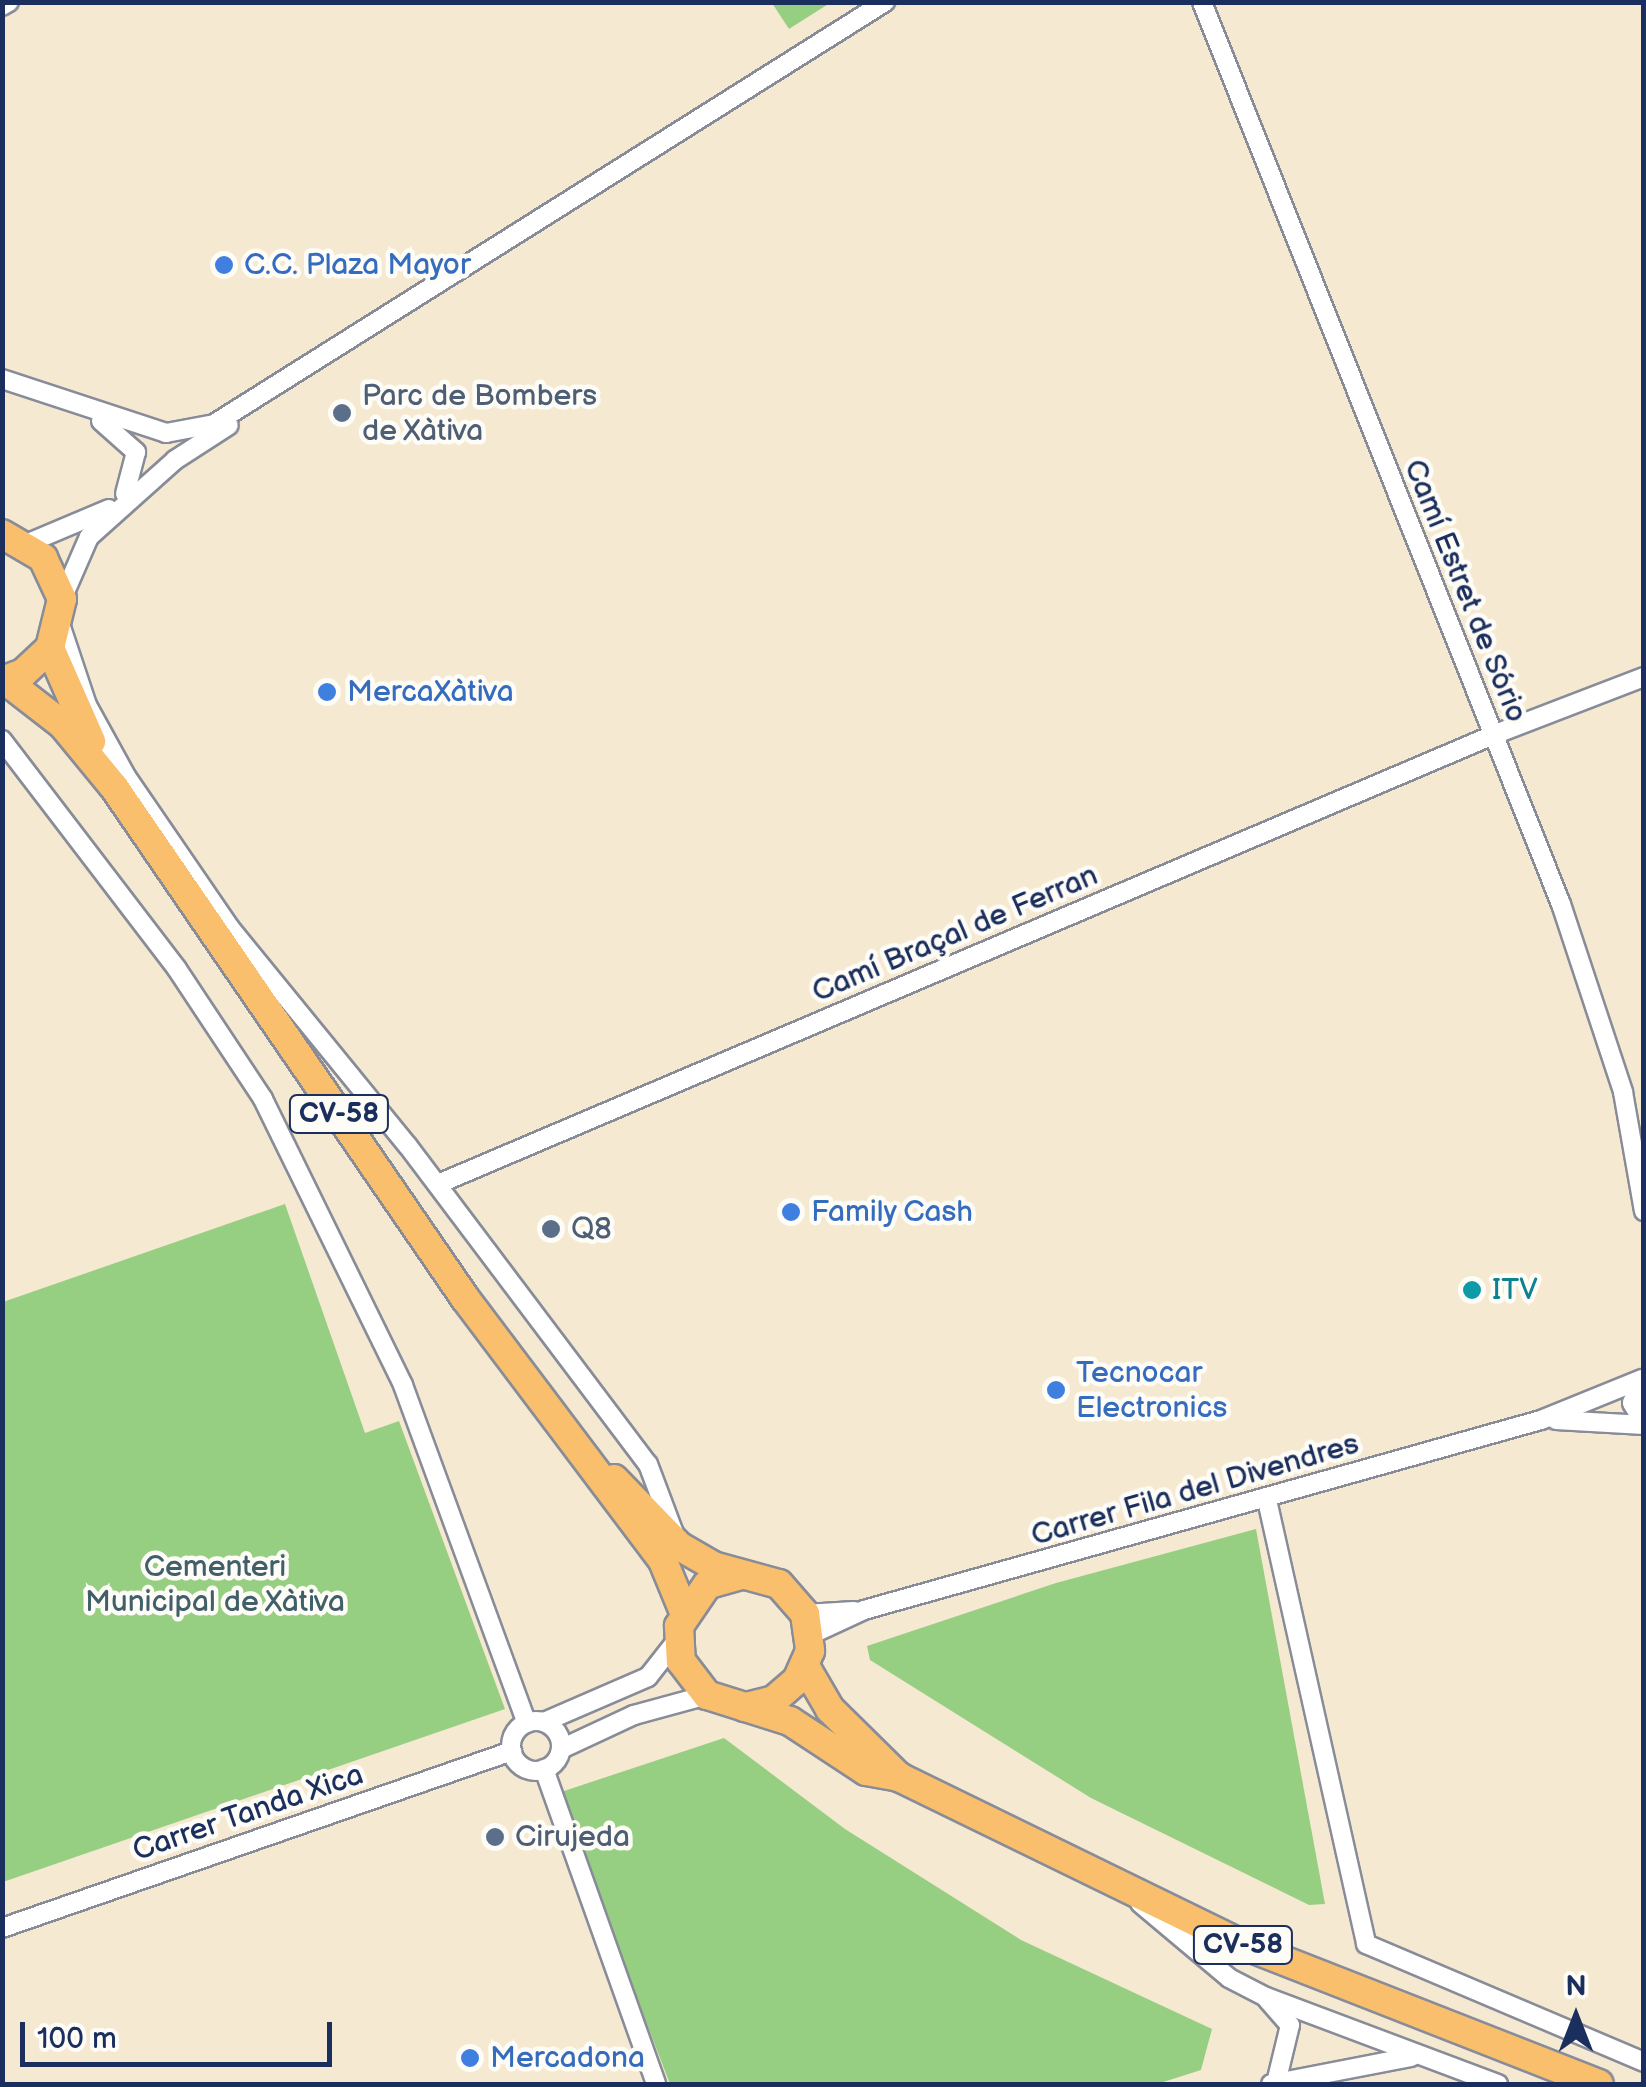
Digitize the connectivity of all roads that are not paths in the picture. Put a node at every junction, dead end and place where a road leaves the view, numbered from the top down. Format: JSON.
{"nodes":[{"id":1,"x":885,"y":2,"type":"edge"},
{"id":2,"x":1202,"y":2,"type":"edge"},
{"id":3,"x":2,"y":378,"type":"edge"},
{"id":4,"x":56,"y":399,"type":"junction"},
{"id":5,"x":245,"y":409,"type":"junction"},
{"id":6,"x":214,"y":424,"type":"junction"},
{"id":7,"x":144,"y":426,"type":"junction"},
{"id":8,"x":160,"y":467,"type":"junction"},
{"id":9,"x":124,"y":494,"type":"junction"},
{"id":10,"x":14,"y":539,"type":"edge"},
{"id":11,"x":58,"y":624,"type":"junction"},
{"id":12,"x":1644,"y":677,"type":"edge"},
{"id":13,"x":4,"y":680,"type":"edge"},
{"id":14,"x":1493,"y":735,"type":"junction"},
{"id":15,"x":2,"y":740,"type":"edge"},
{"id":16,"x":114,"y":787,"type":"junction"},
{"id":17,"x":438,"y":1184,"type":"junction"},
{"id":18,"x":1644,"y":1211,"type":"edge"},
{"id":19,"x":1643,"y":1379,"type":"edge"},
{"id":20,"x":1541,"y":1420,"type":"junction"},
{"id":21,"x":1644,"y":1424,"type":"edge"},
{"id":22,"x":570,"y":1436,"type":"junction"},
{"id":23,"x":1267,"y":1500,"type":"junction"},
{"id":24,"x":679,"y":1546,"type":"junction"},
{"id":25,"x":741,"y":1575,"type":"junction"},
{"id":26,"x":807,"y":1625,"type":"junction"},
{"id":27,"x":681,"y":1626,"type":"junction"},
{"id":28,"x":805,"y":1666,"type":"junction"},
{"id":29,"x":706,"y":1696,"type":"junction"},
{"id":30,"x":744,"y":1707,"type":"junction"},
{"id":31,"x":536,"y":1722,"type":"junction"},
{"id":32,"x":561,"y":1749,"type":"junction"},
{"id":33,"x":512,"y":1751,"type":"junction"},
{"id":34,"x":544,"y":1769,"type":"junction"},
{"id":35,"x":899,"y":1777,"type":"junction"},
{"id":36,"x":1124,"y":1890,"type":"junction"},
{"id":37,"x":2,"y":1928,"type":"edge"},
{"id":38,"x":1266,"y":1997,"type":"junction"},
{"id":39,"x":1416,"y":2056,"type":"junction"},
{"id":40,"x":1644,"y":2062,"type":"edge"},
{"id":41,"x":656,"y":2084,"type":"edge"},
{"id":42,"x":1273,"y":2084,"type":"edge"},
{"id":43,"x":1498,"y":2084,"type":"edge"},
{"id":44,"x":1599,"y":2084,"type":"edge"}],
"edges":[{"from":1,"to":5,"type":"street"},
{"from":2,"to":14,"type":"street","name":"Camí Estret de Sório"},
{"from":3,"to":4,"type":"street"},
{"from":4,"to":7,"type":"street"},
{"from":4,"to":9,"type":"street"},
{"from":5,"to":6,"type":"street"},
{"from":5,"to":8,"type":"street"},
{"from":6,"to":7,"type":"street"},
{"from":6,"to":8,"type":"street"},
{"from":7,"to":8,"type":"street"},
{"from":8,"to":9,"type":"street"},
{"from":8,"to":11,"type":"street"},
{"from":9,"to":10,"type":"street"},
{"from":10,"to":11,"type":"main road","number":"CV-58"},
{"from":11,"to":13,"type":"main road","number":"CV-58"},
{"from":11,"to":16,"type":"main road","number":"CV-58"},
{"from":11,"to":17,"type":"street"},
{"from":12,"to":14,"type":"street","name":"Camí Braçal de Ferran"},
{"from":13,"to":16,"type":"main road","number":"CV-58"},
{"from":14,"to":17,"type":"street","name":"Camí Braçal de Ferran"},
{"from":14,"to":18,"type":"street","name":"Camí Estret de Sório"},
{"from":15,"to":31,"type":"street"},
{"from":16,"to":22,"type":"main road","number":"CV-58"},
{"from":17,"to":24,"type":"street"},
{"from":19,"to":20,"type":"street","name":"Carrer Fila del Divendres"},
{"from":19,"to":21,"type":"street"},
{"from":20,"to":21,"type":"street","name":"Carrer Fila del Divendres"},
{"from":20,"to":23,"type":"street","name":"Carrer Fila del Divendres"},
{"from":22,"to":24,"type":"main road","number":"CV-58"},
{"from":22,"to":27,"type":"main road","number":"CV-58"},
{"from":23,"to":26,"type":"street","name":"Carrer Fila del Divendres"},
{"from":23,"to":40,"type":"street"},
{"from":24,"to":25,"type":"main road","number":"CV-58"},
{"from":25,"to":26,"type":"main road","number":"CV-58"},
{"from":25,"to":27,"type":"main road"},
{"from":26,"to":28,"type":"main road"},
{"from":27,"to":29,"type":"main road","number":"CV-58"},
{"from":27,"to":31,"type":"street"},
{"from":28,"to":30,"type":"main road"},
{"from":28,"to":35,"type":"main road","number":"CV-58"},
{"from":29,"to":30,"type":"main road","number":"CV-58"},
{"from":29,"to":32,"type":"street"},
{"from":30,"to":35,"type":"main road","number":"CV-58"},
{"from":31,"to":32,"type":"street"},
{"from":31,"to":33,"type":"street"},
{"from":32,"to":34,"type":"street"},
{"from":33,"to":34,"type":"street"},
{"from":33,"to":37,"type":"street","name":"Carrer Tanda Xica"},
{"from":34,"to":41,"type":"street"},
{"from":35,"to":36,"type":"main road","number":"CV-58"},
{"from":36,"to":38,"type":"street"},
{"from":36,"to":44,"type":"main road","number":"CV-58"},
{"from":38,"to":39,"type":"street"},
{"from":38,"to":42,"type":"street"},
{"from":39,"to":42,"type":"street"},
{"from":39,"to":43,"type":"street"}]}
